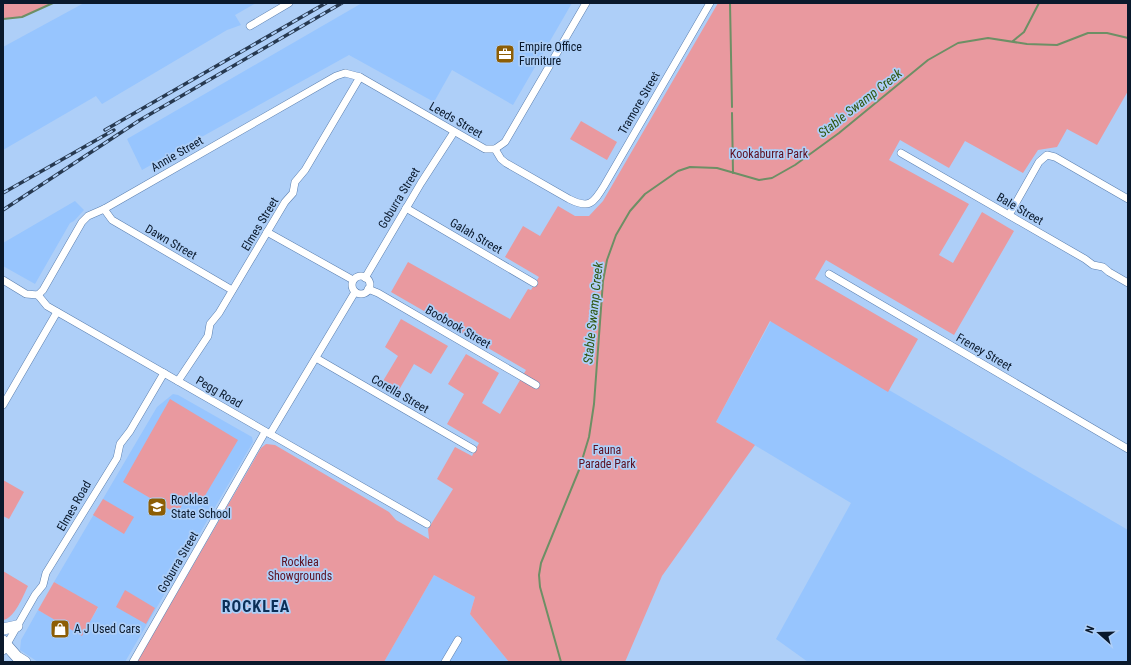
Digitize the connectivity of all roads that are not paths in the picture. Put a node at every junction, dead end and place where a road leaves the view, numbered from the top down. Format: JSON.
{"nodes":[{"id":1,"x":289,"y":3,"type":"edge"},
{"id":2,"x":586,"y":3,"type":"edge"},
{"id":3,"x":710,"y":3,"type":"edge"},
{"id":4,"x":250,"y":26,"type":"dead end"},
{"id":5,"x":360,"y":77,"type":"junction"},
{"id":6,"x":454,"y":132,"type":"junction"},
{"id":7,"x":495,"y":150,"type":"junction"},
{"id":8,"x":901,"y":153,"type":"dead end"},
{"id":9,"x":1128,"y":199,"type":"edge"},
{"id":10,"x":580,"y":204,"type":"joint"},
{"id":11,"x":406,"y":208,"type":"junction"},
{"id":12,"x":104,"y":209,"type":"junction"},
{"id":13,"x":1009,"y":215,"type":"junction"},
{"id":14,"x":267,"y":232,"type":"junction"},
{"id":15,"x":829,"y":274,"type":"dead end"},
{"id":16,"x":365,"y":278,"type":"junction"},
{"id":17,"x":3,"y":280,"type":"edge"},
{"id":18,"x":353,"y":280,"type":"junction"},
{"id":19,"x":534,"y":283,"type":"dead end"},
{"id":20,"x":1128,"y":283,"type":"edge"},
{"id":21,"x":368,"y":289,"type":"junction"},
{"id":22,"x":232,"y":290,"type":"junction"},
{"id":23,"x":355,"y":292,"type":"junction"},
{"id":24,"x":38,"y":295,"type":"junction"},
{"id":25,"x":57,"y":312,"type":"junction"},
{"id":26,"x":316,"y":358,"type":"junction"},
{"id":27,"x":164,"y":373,"type":"junction"},
{"id":28,"x":178,"y":381,"type":"junction"},
{"id":29,"x":536,"y":385,"type":"dead end"},
{"id":30,"x":3,"y":405,"type":"edge"},
{"id":31,"x":268,"y":433,"type":"junction"},
{"id":32,"x":473,"y":449,"type":"dead end"},
{"id":33,"x":1128,"y":449,"type":"edge"},
{"id":34,"x":427,"y":524,"type":"dead end"},
{"id":35,"x":17,"y":626,"type":"junction"},
{"id":36,"x":3,"y":629,"type":"edge"},
{"id":37,"x":458,"y":640,"type":"dead end"},
{"id":38,"x":4,"y":646,"type":"edge"},
{"id":39,"x":25,"y":662,"type":"edge"},
{"id":40,"x":132,"y":662,"type":"edge"},
{"id":41,"x":445,"y":662,"type":"edge"}],
"edges":[{"from":1,"to":4,"type":"street"},
{"from":2,"to":7,"type":"street"},
{"from":3,"to":10,"type":"street","name":"Tramore Street"},
{"from":5,"to":6,"type":"street","name":"Leeds Street"},
{"from":5,"to":12,"type":"street","name":"Annie Street"},
{"from":5,"to":14,"type":"street","name":"Elmes Street"},
{"from":6,"to":7,"type":"street","name":"Leeds Street"},
{"from":6,"to":11,"type":"street","name":"Goburra Street"},
{"from":7,"to":10,"type":"street","name":"Leeds Street"},
{"from":8,"to":13,"type":"street","name":"Bale Street"},
{"from":9,"to":13,"type":"street"},
{"from":11,"to":16,"type":"street","name":"Goburra Street"},
{"from":11,"to":19,"type":"street","name":"Galah Street"},
{"from":12,"to":22,"type":"street","name":"Dawn Street"},
{"from":12,"to":24,"type":"street","name":"Annie Street"},
{"from":13,"to":20,"type":"street","name":"Bale Street"},
{"from":14,"to":18,"type":"street"},
{"from":14,"to":22,"type":"street","name":"Elmes Street"},
{"from":15,"to":33,"type":"street","name":"Freney Street"},
{"from":16,"to":18,"type":"street"},
{"from":16,"to":21,"type":"street"},
{"from":17,"to":24,"type":"street","name":"Pegg Road"},
{"from":18,"to":23,"type":"street"},
{"from":21,"to":23,"type":"street"},
{"from":21,"to":29,"type":"street","name":"Boobook Street"},
{"from":22,"to":28,"type":"street","name":"Elmes Street"},
{"from":23,"to":26,"type":"street","name":"Goburra Street"},
{"from":24,"to":25,"type":"street","name":"Pegg Road"},
{"from":25,"to":27,"type":"street","name":"Pegg Road"},
{"from":25,"to":30,"type":"street"},
{"from":26,"to":31,"type":"street","name":"Goburra Street"},
{"from":26,"to":32,"type":"street","name":"Corella Street"},
{"from":27,"to":28,"type":"street","name":"Pegg Road"},
{"from":27,"to":35,"type":"street","name":"Elmes Road"},
{"from":28,"to":31,"type":"street","name":"Pegg Road"},
{"from":31,"to":34,"type":"street","name":"Pegg Road"},
{"from":31,"to":40,"type":"street","name":"Goburra Street"},
{"from":35,"to":36,"type":"street"},
{"from":35,"to":38,"type":"street","name":"Elmes Road"},
{"from":37,"to":41,"type":"street"},
{"from":38,"to":39,"type":"street"}]}
